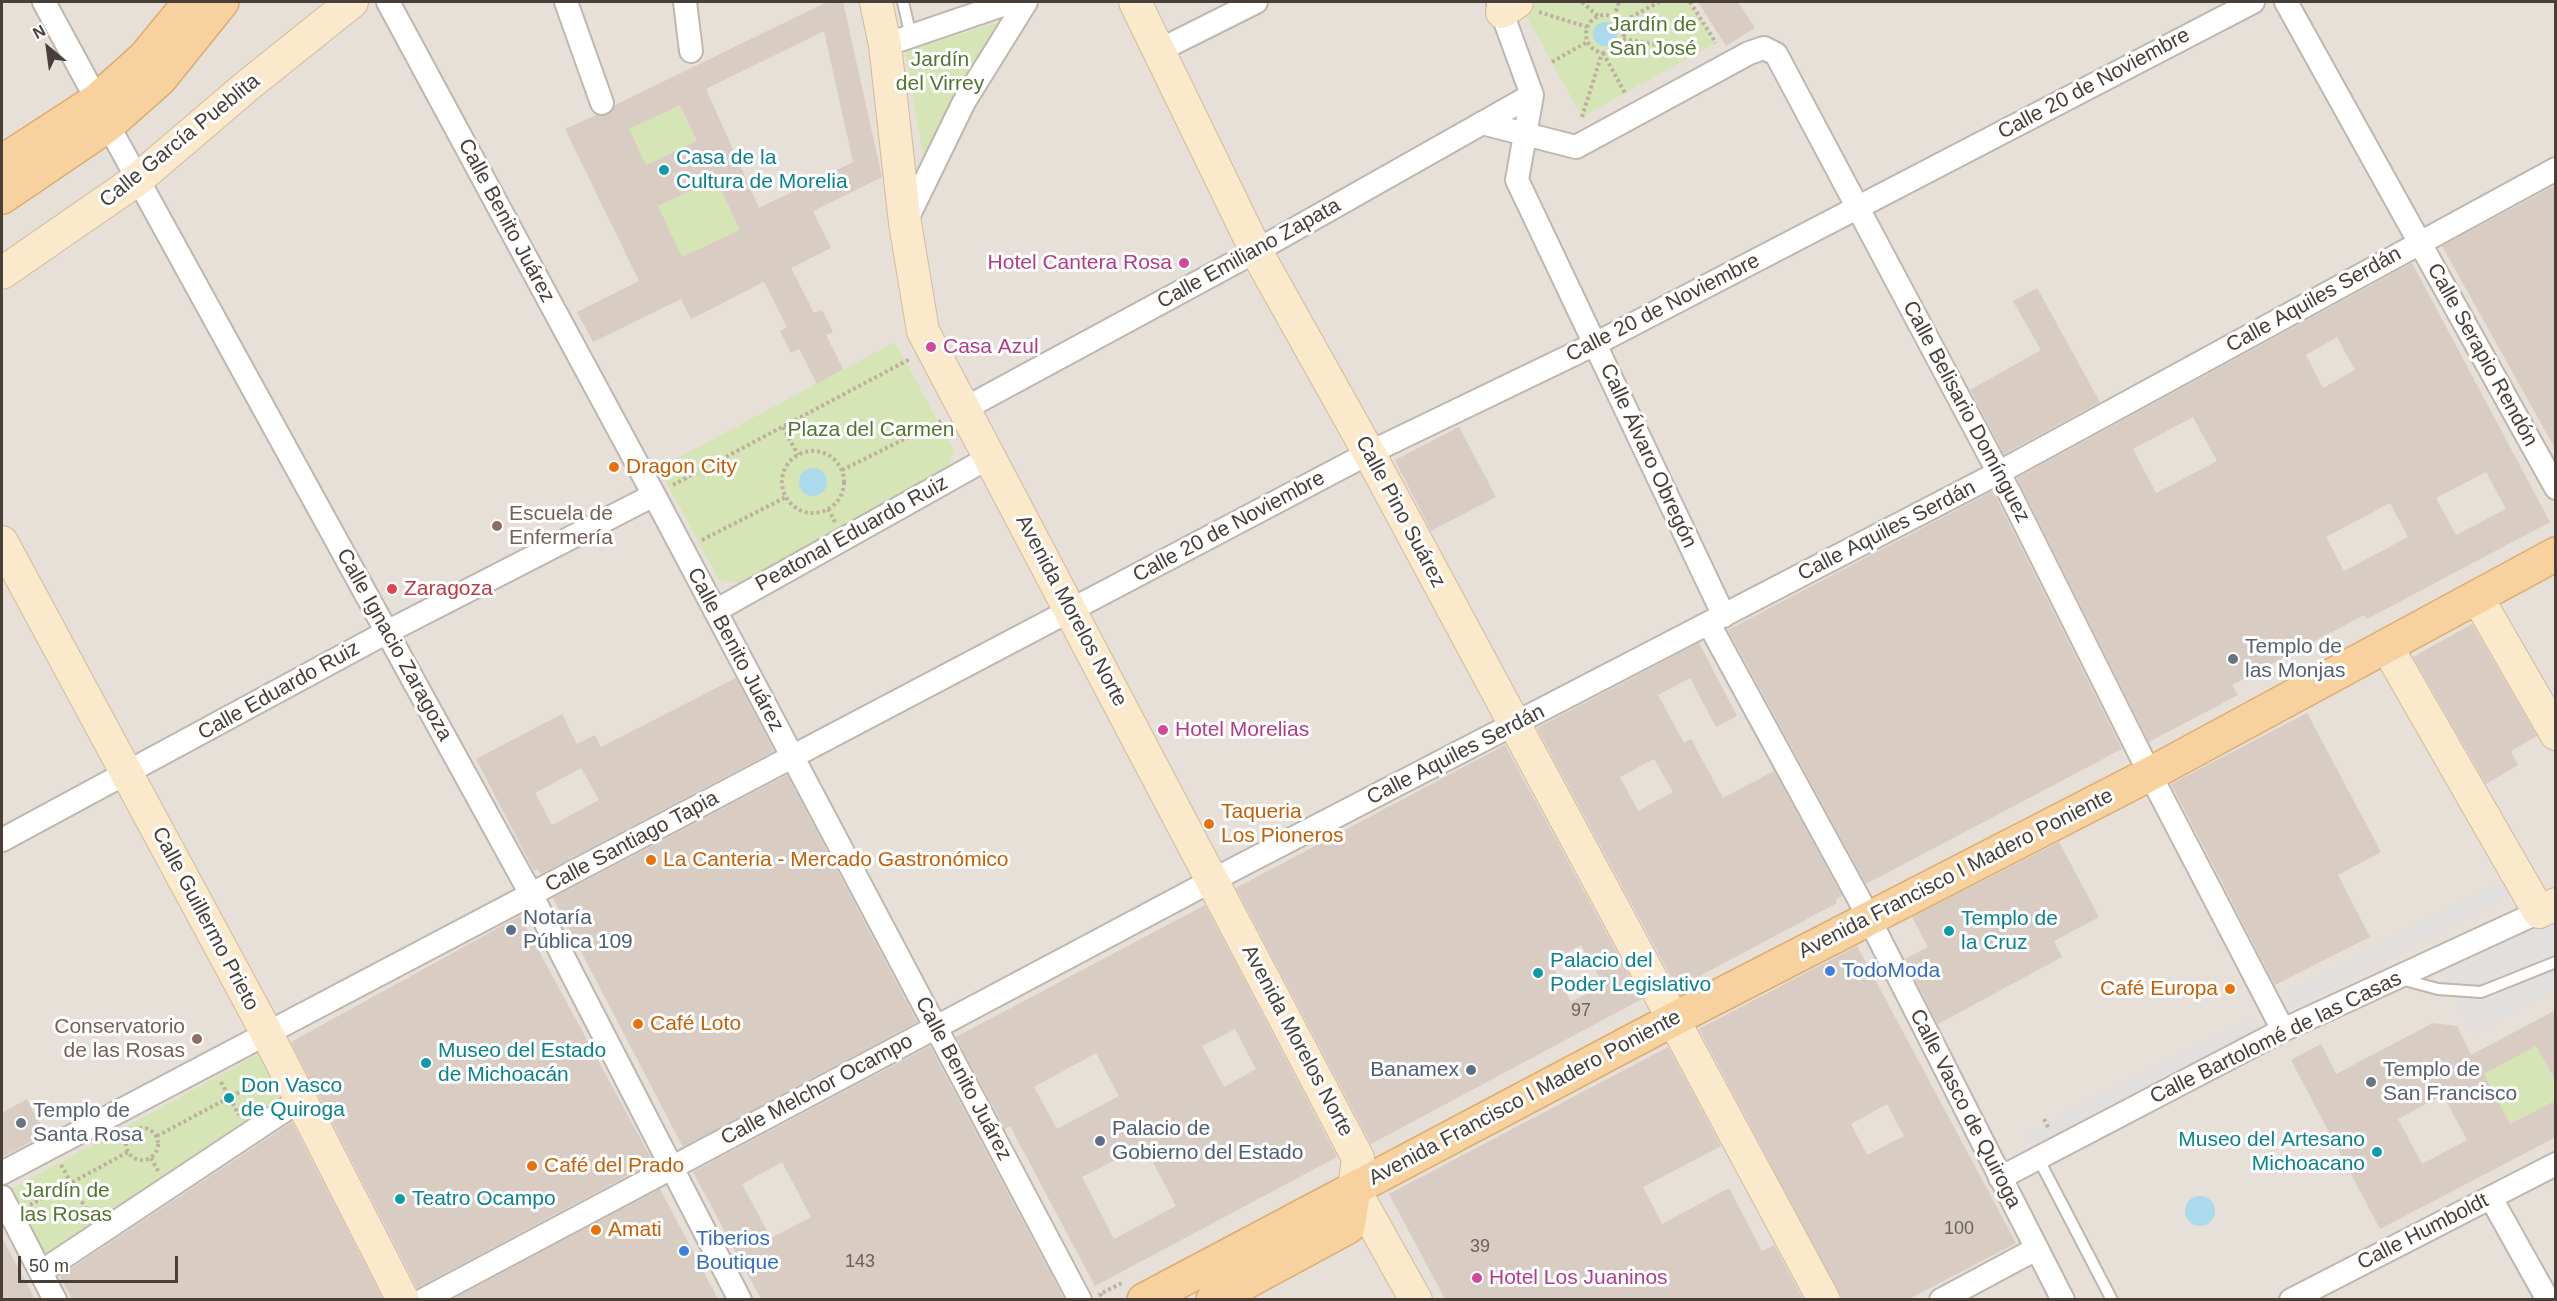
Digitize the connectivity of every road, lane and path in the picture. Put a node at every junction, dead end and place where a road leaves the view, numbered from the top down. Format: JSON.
{"nodes":[{"id":1,"x":44,"y":2,"type":"edge"},
{"id":2,"x":190,"y":2,"type":"edge"},
{"id":3,"x":222,"y":2,"type":"edge"},
{"id":4,"x":352,"y":2,"type":"edge"},
{"id":5,"x":387,"y":2,"type":"edge"},
{"id":6,"x":566,"y":2,"type":"edge"},
{"id":7,"x":685,"y":2,"type":"edge"},
{"id":8,"x":876,"y":2,"type":"edge"},
{"id":9,"x":903,"y":2,"type":"edge"},
{"id":10,"x":1011,"y":2,"type":"edge"},
{"id":11,"x":1026,"y":2,"type":"edge"},
{"id":12,"x":1135,"y":2,"type":"edge"},
{"id":13,"x":1256,"y":2,"type":"edge"},
{"id":14,"x":1582,"y":2,"type":"edge"},
{"id":15,"x":1619,"y":2,"type":"edge"},
{"id":16,"x":1659,"y":2,"type":"edge"},
{"id":17,"x":1690,"y":2,"type":"edge"},
{"id":18,"x":2253,"y":2,"type":"edge"},
{"id":19,"x":2286,"y":2,"type":"edge"},
{"id":20,"x":1512,"y":6,"type":"edge"},
{"id":21,"x":1598,"y":16,"type":"junction"},
{"id":22,"x":1614,"y":17,"type":"junction"},
{"id":23,"x":1620,"y":23,"type":"junction"},
{"id":24,"x":1587,"y":27,"type":"junction"},
{"id":25,"x":1623,"y":39,"type":"junction"},
{"id":26,"x":898,"y":40,"type":"junction"},
{"id":27,"x":1588,"y":42,"type":"junction"},
{"id":28,"x":1716,"y":43,"type":"dead end"},
{"id":29,"x":691,"y":51,"type":"dead end"},
{"id":30,"x":1158,"y":51,"type":"junction"},
{"id":31,"x":1700,"y":52,"type":"dead end"},
{"id":32,"x":1602,"y":53,"type":"junction"},
{"id":33,"x":1552,"y":62,"type":"dead end"},
{"id":34,"x":1625,"y":93,"type":"dead end"},
{"id":35,"x":1532,"y":95,"type":"junction"},
{"id":36,"x":602,"y":103,"type":"dead end"},
{"id":37,"x":103,"y":113,"type":"junction"},
{"id":38,"x":1582,"y":117,"type":"dead end"},
{"id":39,"x":1482,"y":123,"type":"junction"},
{"id":40,"x":1526,"y":134,"type":"junction"},
{"id":41,"x":2,"y":162,"type":"edge"},
{"id":42,"x":2556,"y":169,"type":"edge"},
{"id":43,"x":138,"y":179,"type":"junction"},
{"id":44,"x":2,"y":197,"type":"edge"},
{"id":45,"x":1858,"y":207,"type":"junction"},
{"id":46,"x":905,"y":223,"type":"junction"},
{"id":47,"x":2420,"y":242,"type":"junction"},
{"id":48,"x":1257,"y":251,"type":"junction"},
{"id":49,"x":2,"y":273,"type":"edge"},
{"id":50,"x":1595,"y":344,"type":"junction"},
{"id":51,"x":932,"y":347,"type":"junction"},
{"id":52,"x":964,"y":409,"type":"junction"},
{"id":53,"x":783,"y":427,"type":"junction"},
{"id":54,"x":1369,"y":453,"type":"junction"},
{"id":55,"x":798,"y":455,"type":"junction"},
{"id":56,"x":990,"y":457,"type":"junction"},
{"id":57,"x":842,"y":470,"type":"junction"},
{"id":58,"x":1998,"y":473,"type":"junction"},
{"id":59,"x":2556,"y":488,"type":"edge"},
{"id":60,"x":654,"y":495,"type":"junction"},
{"id":61,"x":786,"y":497,"type":"junction"},
{"id":62,"x":2,"y":542,"type":"edge"},
{"id":63,"x":682,"y":549,"type":"junction"},
{"id":64,"x":2556,"y":554,"type":"edge"},
{"id":65,"x":2477,"y":597,"type":"junction"},
{"id":66,"x":1070,"y":610,"type":"junction"},
{"id":67,"x":715,"y":611,"type":"junction"},
{"id":68,"x":1717,"y":620,"type":"junction"},
{"id":69,"x":387,"y":632,"type":"junction"},
{"id":70,"x":2387,"y":647,"type":"junction"},
{"id":71,"x":1515,"y":725,"type":"junction"},
{"id":72,"x":2556,"y":734,"type":"edge"},
{"id":73,"x":792,"y":757,"type":"junction"},
{"id":74,"x":127,"y":774,"type":"junction"},
{"id":75,"x":2150,"y":774,"type":"junction"},
{"id":76,"x":2,"y":840,"type":"edge"},
{"id":77,"x":1211,"y":881,"type":"junction"},
{"id":78,"x":532,"y":896,"type":"junction"},
{"id":79,"x":2547,"y":908,"type":"edge"},
{"id":80,"x":1869,"y":919,"type":"junction"},
{"id":81,"x":2556,"y":962,"type":"edge"},
{"id":82,"x":2398,"y":978,"type":"junction"},
{"id":83,"x":1674,"y":1019,"type":"junction"},
{"id":84,"x":934,"y":1026,"type":"junction"},
{"id":85,"x":2283,"y":1030,"type":"junction"},
{"id":86,"x":266,"y":1033,"type":"junction"},
{"id":87,"x":268,"y":1077,"type":"dead end"},
{"id":88,"x":220,"y":1079,"type":"dead end"},
{"id":89,"x":230,"y":1097,"type":"junction"},
{"id":90,"x":300,"y":1100,"type":"junction"},
{"id":91,"x":250,"y":1134,"type":"junction"},
{"id":92,"x":157,"y":1136,"type":"junction"},
{"id":93,"x":128,"y":1152,"type":"junction"},
{"id":94,"x":57,"y":1156,"type":"dead end"},
{"id":95,"x":2038,"y":1158,"type":"junction"},
{"id":96,"x":2556,"y":1164,"type":"edge"},
{"id":97,"x":672,"y":1168,"type":"junction"},
{"id":98,"x":2,"y":1173,"type":"edge"},
{"id":99,"x":2000,"y":1178,"type":"junction"},
{"id":100,"x":72,"y":1183,"type":"junction"},
{"id":101,"x":1354,"y":1189,"type":"junction"},
{"id":102,"x":2491,"y":1198,"type":"junction"},
{"id":103,"x":6,"y":1207,"type":"edge"},
{"id":104,"x":100,"y":1233,"type":"junction"},
{"id":105,"x":2036,"y":1249,"type":"junction"},
{"id":106,"x":41,"y":1272,"type":"junction"},
{"id":107,"x":55,"y":1299,"type":"edge"},
{"id":108,"x":403,"y":1299,"type":"edge"},
{"id":109,"x":423,"y":1299,"type":"edge"},
{"id":110,"x":740,"y":1299,"type":"edge"},
{"id":111,"x":1080,"y":1299,"type":"edge"},
{"id":112,"x":1144,"y":1299,"type":"edge"},
{"id":113,"x":1213,"y":1299,"type":"edge"},
{"id":114,"x":1416,"y":1299,"type":"edge"},
{"id":115,"x":1824,"y":1299,"type":"edge"},
{"id":116,"x":1941,"y":1299,"type":"edge"},
{"id":117,"x":2063,"y":1299,"type":"edge"},
{"id":118,"x":2112,"y":1299,"type":"edge"},
{"id":119,"x":2291,"y":1299,"type":"edge"},
{"id":120,"x":2548,"y":1299,"type":"edge"}],
"edges":[{"from":1,"to":37,"type":"street","name":"Calle Ignacio Zaragoza"},
{"from":2,"to":37,"type":"main road"},
{"from":3,"to":37,"type":"main road"},
{"from":4,"to":43,"type":"street","name":"Calle García Pueblita"},
{"from":5,"to":60,"type":"street","name":"Calle Benito Juárez"},
{"from":6,"to":36,"type":"street"},
{"from":7,"to":29,"type":"street"},
{"from":8,"to":26,"type":"street","name":"Avenida Morelos Norte"},
{"from":9,"to":26,"type":"lane"},
{"from":10,"to":26,"type":"street"},
{"from":11,"to":46,"type":"street"},
{"from":12,"to":30,"type":"street","name":"Calle Pino Suárez"},
{"from":13,"to":30,"type":"street"},
{"from":14,"to":21,"type":"path"},
{"from":15,"to":22,"type":"path"},
{"from":16,"to":23,"type":"path"},
{"from":17,"to":28,"type":"path"},
{"from":18,"to":45,"type":"street","name":"Calle 20 de Noviembre"},
{"from":19,"to":47,"type":"street","name":"Calle Serapio Rendón"},
{"from":20,"to":24,"type":"path"},
{"from":20,"to":35,"type":"street"},
{"from":21,"to":22,"type":"path"},
{"from":21,"to":24,"type":"path"},
{"from":22,"to":23,"type":"path"},
{"from":23,"to":25,"type":"path"},
{"from":24,"to":27,"type":"path"},
{"from":25,"to":31,"type":"path"},
{"from":25,"to":32,"type":"path"},
{"from":26,"to":46,"type":"street","name":"Avenida Morelos Norte"},
{"from":27,"to":32,"type":"path"},
{"from":27,"to":33,"type":"path"},
{"from":30,"to":48,"type":"street","name":"Calle Pino Suárez"},
{"from":32,"to":34,"type":"path"},
{"from":32,"to":38,"type":"path"},
{"from":35,"to":39,"type":"street","name":"Calle Emiliano Zapata"},
{"from":35,"to":40,"type":"street","name":"Calle Álvaro Obregón"},
{"from":37,"to":41,"type":"main road"},
{"from":37,"to":43,"type":"street","name":"Calle Ignacio Zaragoza"},
{"from":37,"to":44,"type":"main road"},
{"from":39,"to":40,"type":"street"},
{"from":39,"to":48,"type":"street","name":"Calle Emiliano Zapata"},
{"from":40,"to":45,"type":"street","name":"Calle Belisario Domínguez"},
{"from":40,"to":50,"type":"street","name":"Calle Álvaro Obregón"},
{"from":42,"to":47,"type":"street","name":"Calle Aquiles Serdán"},
{"from":43,"to":49,"type":"street","name":"Calle García Pueblita"},
{"from":43,"to":69,"type":"street","name":"Calle Ignacio Zaragoza"},
{"from":45,"to":50,"type":"street","name":"Calle 20 de Noviembre"},
{"from":45,"to":58,"type":"street","name":"Calle Belisario Domínguez"},
{"from":46,"to":51,"type":"street","name":"Avenida Morelos Norte"},
{"from":47,"to":58,"type":"street","name":"Calle Aquiles Serdán"},
{"from":47,"to":59,"type":"street","name":"Calle Serapio Rendón"},
{"from":48,"to":52,"type":"street","name":"Calle Emiliano Zapata"},
{"from":48,"to":54,"type":"street","name":"Calle Pino Suárez"},
{"from":50,"to":54,"type":"street","name":"Calle 20 de Noviembre"},
{"from":50,"to":68,"type":"street","name":"Calle Álvaro Obregón"},
{"from":51,"to":52,"type":"street","name":"Avenida Morelos Norte"},
{"from":51,"to":53,"type":"path"},
{"from":52,"to":56,"type":"street","name":"Avenida Morelos Norte"},
{"from":52,"to":57,"type":"path"},
{"from":53,"to":55,"type":"path"},
{"from":53,"to":60,"type":"path"},
{"from":54,"to":66,"type":"street","name":"Calle 20 de Noviembre"},
{"from":54,"to":71,"type":"street","name":"Calle Pino Suárez"},
{"from":55,"to":57,"type":"path"},
{"from":55,"to":61,"type":"path"},
{"from":56,"to":66,"type":"street","name":"Avenida Morelos Norte"},
{"from":56,"to":67,"type":"street","name":"Peatonal Eduardo Ruiz"},
{"from":57,"to":61,"type":"path"},
{"from":58,"to":68,"type":"street","name":"Calle Aquiles Serdán"},
{"from":58,"to":75,"type":"street","name":"Calle Belisario Domínguez"},
{"from":60,"to":63,"type":"street","name":"Calle Benito Juárez"},
{"from":60,"to":69,"type":"street","name":"Calle Eduardo Ruiz"},
{"from":61,"to":63,"type":"path"},
{"from":62,"to":74,"type":"street","name":"Calle Guillermo Prieto"},
{"from":63,"to":67,"type":"street","name":"Calle Benito Juárez"},
{"from":64,"to":65,"type":"main road","name":"Avenida Francisco I Madero Poniente"},
{"from":65,"to":70,"type":"main road","name":"Avenida Francisco I Madero Poniente"},
{"from":65,"to":72,"type":"street"},
{"from":66,"to":73,"type":"street","name":"Calle Santiago Tapia"},
{"from":66,"to":77,"type":"street","name":"Avenida Morelos Norte"},
{"from":67,"to":73,"type":"street","name":"Calle Benito Juárez"},
{"from":68,"to":71,"type":"street","name":"Calle Aquiles Serdán"},
{"from":68,"to":80,"type":"street","name":"Calle Álvaro Obregón"},
{"from":69,"to":74,"type":"street","name":"Calle Eduardo Ruiz"},
{"from":69,"to":78,"type":"street","name":"Calle Ignacio Zaragoza"},
{"from":70,"to":75,"type":"main road","name":"Avenida Francisco I Madero Poniente"},
{"from":70,"to":79,"type":"street"},
{"from":71,"to":77,"type":"street","name":"Calle Aquiles Serdán"},
{"from":71,"to":83,"type":"street","name":"Calle Pino Suárez"},
{"from":73,"to":78,"type":"street","name":"Calle Santiago Tapia"},
{"from":73,"to":84,"type":"street","name":"Calle Benito Juárez"},
{"from":74,"to":76,"type":"street","name":"Calle Eduardo Ruiz"},
{"from":74,"to":86,"type":"street","name":"Calle Guillermo Prieto"},
{"from":75,"to":80,"type":"main road","name":"Avenida Francisco I Madero Poniente"},
{"from":75,"to":85,"type":"street","name":"Calle Belisario Domínguez"},
{"from":77,"to":84,"type":"street","name":"Calle Melchor Ocampo"},
{"from":77,"to":101,"type":"street","name":"Avenida Morelos Norte"},
{"from":78,"to":86,"type":"street","name":"Calle Santiago Tapia"},
{"from":78,"to":97,"type":"street","name":"Calle Ignacio Zaragoza"},
{"from":79,"to":82,"type":"street","name":"Calle Bartolomé de las Casas"},
{"from":80,"to":83,"type":"main road","name":"Avenida Francisco I Madero Poniente"},
{"from":80,"to":99,"type":"street","name":"Calle Vasco de Quiroga"},
{"from":81,"to":82,"type":"lane"},
{"from":82,"to":85,"type":"street","name":"Calle Bartolomé de las Casas"},
{"from":83,"to":101,"type":"main road","name":"Avenida Francisco I Madero Poniente"},
{"from":83,"to":115,"type":"street","name":"Calle Pino Suárez"},
{"from":84,"to":97,"type":"street","name":"Calle Melchor Ocampo"},
{"from":84,"to":111,"type":"street","name":"Calle Benito Juárez"},
{"from":85,"to":95,"type":"street","name":"Calle Bartolomé de las Casas"},
{"from":86,"to":90,"type":"street","name":"Calle Guillermo Prieto"},
{"from":86,"to":98,"type":"street","name":"Calle Santiago Tapia"},
{"from":87,"to":89,"type":"path"},
{"from":88,"to":89,"type":"path"},
{"from":89,"to":91,"type":"path"},
{"from":89,"to":92,"type":"path"},
{"from":90,"to":91,"type":"street"},
{"from":90,"to":108,"type":"street","name":"Calle Guillermo Prieto"},
{"from":91,"to":104,"type":"street"},
{"from":92,"to":93,"type":"path"},
{"from":92,"to":93,"type":"path"},
{"from":93,"to":100,"type":"path"},
{"from":94,"to":100,"type":"path"},
{"from":95,"to":99,"type":"street","name":"Calle Bartolomé de las Casas"},
{"from":95,"to":118,"type":"lane","name":"Calle Vasco de Quiroga"},
{"from":96,"to":102,"type":"street","name":"Calle Humboldt"},
{"from":97,"to":109,"type":"street","name":"Calle Melchor Ocampo"},
{"from":97,"to":110,"type":"street","name":"Calle Ignacio Zaragoza"},
{"from":99,"to":105,"type":"street","name":"Calle Vasco de Quiroga"},
{"from":100,"to":103,"type":"path"},
{"from":100,"to":104,"type":"path"},
{"from":101,"to":112,"type":"main road","name":"Avenida Francisco I Madero Poniente"},
{"from":101,"to":113,"type":"main road"},
{"from":101,"to":114,"type":"street"},
{"from":102,"to":119,"type":"street","name":"Calle Humboldt"},
{"from":102,"to":120,"type":"street"},
{"from":103,"to":106,"type":"street"},
{"from":104,"to":106,"type":"street"},
{"from":105,"to":116,"type":"street"},
{"from":105,"to":117,"type":"street","name":"Calle Vasco de Quiroga"},
{"from":106,"to":107,"type":"street"}]}
